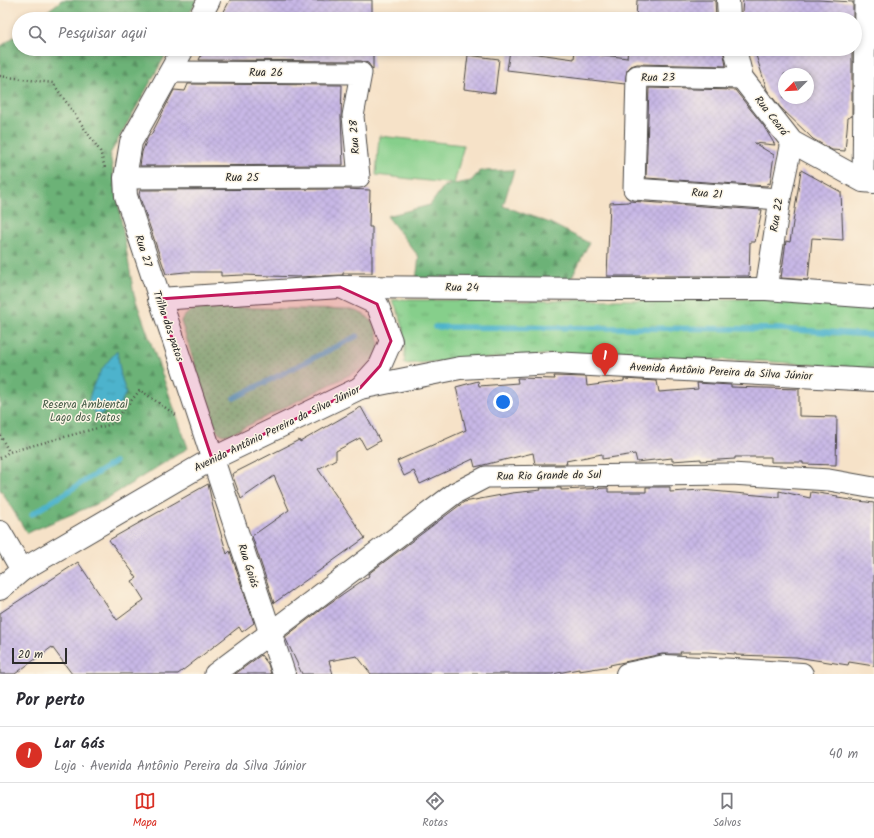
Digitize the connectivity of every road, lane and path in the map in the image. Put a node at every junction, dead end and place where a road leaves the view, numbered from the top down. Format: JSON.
{"nodes":[{"id":1,"x":209,"y":0,"type":"edge"},
{"id":2,"x":728,"y":0,"type":"edge"},
{"id":3,"x":865,"y":0,"type":"edge"},
{"id":4,"x":203,"y":12,"type":"edge"},
{"id":5,"x":729,"y":12,"type":"edge"},
{"id":6,"x":179,"y":56,"type":"edge"},
{"id":7,"x":737,"y":56,"type":"edge"},
{"id":8,"x":171,"y":72,"type":"junction"},
{"id":9,"x":361,"y":73,"type":"joint"},
{"id":10,"x":0,"y":76,"type":"edge"},
{"id":11,"x":742,"y":78,"type":"junction"},
{"id":12,"x":792,"y":142,"type":"junction"},
{"id":13,"x":116,"y":176,"type":"junction"},
{"id":14,"x":359,"y":178,"type":"joint"},
{"id":15,"x":868,"y":181,"type":"edge"},
{"id":16,"x":634,"y":189,"type":"joint"},
{"id":17,"x":780,"y":199,"type":"junction"},
{"id":18,"x":340,"y":287,"type":"junction"},
{"id":19,"x":766,"y":289,"type":"junction"},
{"id":20,"x":874,"y":297,"type":"edge"},
{"id":21,"x":159,"y":299,"type":"junction"},
{"id":22,"x":874,"y":380,"type":"edge"},
{"id":23,"x":360,"y":388,"type":"junction"},
{"id":24,"x":177,"y":415,"type":"dead end"},
{"id":25,"x":0,"y":435,"type":"edge"},
{"id":26,"x":8,"y":452,"type":"junction"},
{"id":27,"x":0,"y":458,"type":"edge"},
{"id":28,"x":212,"y":458,"type":"junction"},
{"id":29,"x":874,"y":488,"type":"edge"},
{"id":30,"x":0,"y":532,"type":"edge"},
{"id":31,"x":22,"y":570,"type":"junction"},
{"id":32,"x":0,"y":589,"type":"edge"},
{"id":33,"x":270,"y":633,"type":"junction"},
{"id":34,"x":215,"y":674,"type":"edge"},
{"id":35,"x":284,"y":674,"type":"edge"},
{"id":36,"x":627,"y":674,"type":"edge"},
{"id":37,"x":802,"y":674,"type":"edge"}],
"edges":[{"from":1,"to":4,"type":"street"},
{"from":2,"to":5,"type":"street"},
{"from":3,"to":15,"type":"street"},
{"from":6,"to":8,"type":"street","name":"Rua 27"},
{"from":7,"to":11,"type":"street","name":"Rua Ceará"},
{"from":8,"to":9,"type":"street","name":"Rua 26"},
{"from":8,"to":13,"type":"street","name":"Rua 27"},
{"from":9,"to":14,"type":"street","name":"Rua 28"},
{"from":10,"to":13,"type":"path"},
{"from":11,"to":12,"type":"street","name":"Rua Ceará"},
{"from":11,"to":16,"type":"street","name":"Rua 23"},
{"from":12,"to":15,"type":"street","name":"Rua Ceará"},
{"from":12,"to":17,"type":"street","name":"Rua 22"},
{"from":13,"to":14,"type":"street","name":"Rua 25"},
{"from":13,"to":21,"type":"street","name":"Rua 27"},
{"from":16,"to":17,"type":"street","name":"Rua 21"},
{"from":17,"to":19,"type":"street","name":"Rua 22"},
{"from":18,"to":19,"type":"street","name":"Rua 24"},
{"from":18,"to":21,"type":"street","name":"Rua 24"},
{"from":18,"to":23,"type":"street"},
{"from":19,"to":20,"type":"street","name":"Rua 24"},
{"from":21,"to":28,"type":"street","name":"Rua 27"},
{"from":22,"to":23,"type":"street","name":"Avenida Antônio Pereira da Silva Júnior"},
{"from":23,"to":28,"type":"street","name":"Avenida Antônio Pereira da Silva Júnior"},
{"from":24,"to":26,"type":"path"},
{"from":25,"to":26,"type":"path"},
{"from":26,"to":27,"type":"path"},
{"from":28,"to":31,"type":"street","name":"Avenida Antônio Pereira da Silva Júnior"},
{"from":28,"to":33,"type":"street","name":"Rua Goiás"},
{"from":29,"to":33,"type":"street","name":"Rua Rio Grande do Sul"},
{"from":30,"to":31,"type":"street"},
{"from":31,"to":32,"type":"street","name":"Avenida Antônio Pereira da Silva Júnior"},
{"from":33,"to":34,"type":"street","name":"Rua Rio Grande do Sul"},
{"from":33,"to":35,"type":"street","name":"Rua Goiás"},
{"from":36,"to":37,"type":"street"}]}
